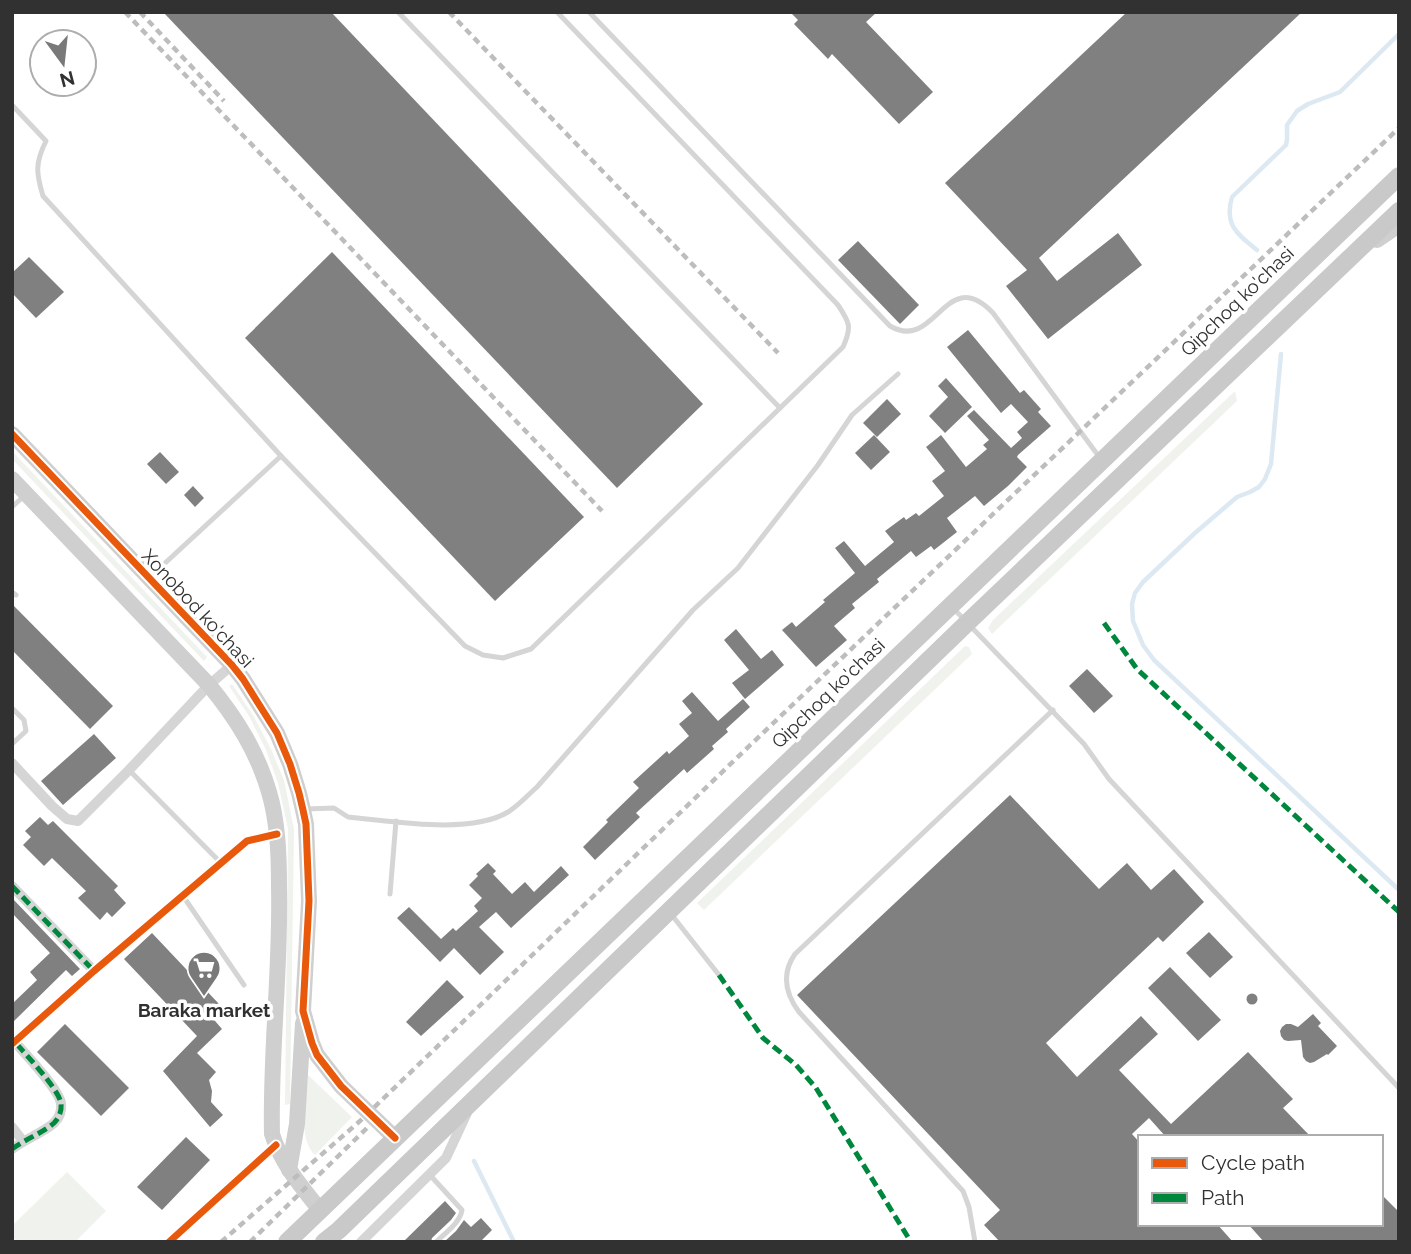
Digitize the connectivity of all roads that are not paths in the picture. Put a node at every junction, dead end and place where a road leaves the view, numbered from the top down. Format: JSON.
{"nodes":[{"id":1,"x":398,"y":12,"type":"edge"},
{"id":2,"x":557,"y":12,"type":"edge"},
{"id":3,"x":589,"y":12,"type":"edge"},
{"id":4,"x":12,"y":106,"type":"edge"},
{"id":5,"x":1399,"y":176,"type":"edge"},
{"id":6,"x":1399,"y":211,"type":"edge"},
{"id":7,"x":1399,"y":225,"type":"edge"},
{"id":8,"x":1346,"y":261,"type":"junction"},
{"id":9,"x":1215,"y":351,"type":"junction"},
{"id":10,"x":1233,"y":369,"type":"junction"},
{"id":11,"x":898,"y":374,"type":"dead end"},
{"id":12,"x":779,"y":408,"type":"junction"},
{"id":13,"x":12,"y":434,"type":"edge"},
{"id":14,"x":281,"y":456,"type":"junction"},
{"id":15,"x":1101,"y":460,"type":"junction"},
{"id":16,"x":12,"y":479,"type":"edge"},
{"id":17,"x":26,"y":494,"type":"junction"},
{"id":18,"x":12,"y":507,"type":"edge"},
{"id":19,"x":149,"y":578,"type":"junction"},
{"id":20,"x":950,"y":605,"type":"junction"},
{"id":21,"x":967,"y":622,"type":"junction"},
{"id":22,"x":232,"y":666,"type":"junction"},
{"id":23,"x":209,"y":685,"type":"junction"},
{"id":24,"x":12,"y":708,"type":"edge"},
{"id":25,"x":1053,"y":710,"type":"junction"},
{"id":26,"x":12,"y":744,"type":"edge"},
{"id":27,"x":12,"y":763,"type":"edge"},
{"id":28,"x":129,"y":769,"type":"junction"},
{"id":29,"x":303,"y":810,"type":"junction"},
{"id":30,"x":396,"y":821,"type":"junction"},
{"id":31,"x":277,"y":834,"type":"junction"},
{"id":32,"x":220,"y":863,"type":"junction"},
{"id":33,"x":12,"y":886,"type":"edge"},
{"id":34,"x":390,"y":894,"type":"dead end"},
{"id":35,"x":183,"y":896,"type":"junction"},
{"id":36,"x":668,"y":911,"type":"junction"},
{"id":37,"x":94,"y":971,"type":"junction"},
{"id":38,"x":719,"y":975,"type":"dead end"},
{"id":39,"x":244,"y":985,"type":"dead end"},
{"id":40,"x":303,"y":1011,"type":"junction"},
{"id":41,"x":14,"y":1043,"type":"edge"},
{"id":42,"x":1399,"y":1088,"type":"edge"},
{"id":43,"x":474,"y":1100,"type":"junction"},
{"id":44,"x":12,"y":1127,"type":"edge"},
{"id":45,"x":395,"y":1138,"type":"junction"},
{"id":46,"x":23,"y":1141,"type":"junction"},
{"id":47,"x":275,"y":1145,"type":"junction"},
{"id":48,"x":12,"y":1149,"type":"edge"},
{"id":49,"x":414,"y":1157,"type":"junction"},
{"id":50,"x":289,"y":1170,"type":"junction"},
{"id":51,"x":429,"y":1174,"type":"junction"},
{"id":52,"x":320,"y":1210,"type":"junction"},
{"id":53,"x":339,"y":1230,"type":"junction"},
{"id":54,"x":169,"y":1242,"type":"edge"},
{"id":55,"x":287,"y":1242,"type":"edge"},
{"id":56,"x":324,"y":1242,"type":"edge"},
{"id":57,"x":361,"y":1242,"type":"edge"},
{"id":58,"x":436,"y":1242,"type":"edge"},
{"id":59,"x":975,"y":1242,"type":"edge"}],
"edges":[{"from":1,"to":12,"type":"lane"},
{"from":2,"to":12,"type":"lane"},
{"from":3,"to":15,"type":"lane"},
{"from":4,"to":14,"type":"lane"},
{"from":5,"to":9,"type":"main road","name":"Qipchoq ko'chasi"},
{"from":6,"to":8,"type":"main road"},
{"from":7,"to":8,"type":"street"},
{"from":8,"to":10,"type":"main road"},
{"from":9,"to":10,"type":"main road"},
{"from":9,"to":15,"type":"main road","name":"Qipchoq ko'chasi"},
{"from":10,"to":21,"type":"main road"},
{"from":11,"to":30,"type":"lane"},
{"from":12,"to":14,"type":"lane"},
{"from":13,"to":19,"type":"street","name":"Xonobod ko'chasi"},
{"from":14,"to":19,"type":"lane"},
{"from":15,"to":20,"type":"main road","name":"Qipchoq ko'chasi"},
{"from":16,"to":17,"type":"street"},
{"from":17,"to":18,"type":"lane"},
{"from":17,"to":23,"type":"street"},
{"from":19,"to":22,"type":"street","name":"Xonobod ko'chasi"},
{"from":20,"to":21,"type":"lane"},
{"from":20,"to":45,"type":"main road","name":"Qipchoq ko'chasi"},
{"from":21,"to":25,"type":"lane"},
{"from":21,"to":36,"type":"main road"},
{"from":22,"to":23,"type":"street"},
{"from":22,"to":29,"type":"street","name":"Xonobod ko'chasi"},
{"from":23,"to":28,"type":"street"},
{"from":23,"to":31,"type":"street"},
{"from":24,"to":26,"type":"lane"},
{"from":25,"to":42,"type":"lane"},
{"from":25,"to":59,"type":"lane"},
{"from":27,"to":28,"type":"street"},
{"from":28,"to":32,"type":"lane"},
{"from":29,"to":30,"type":"lane"},
{"from":29,"to":40,"type":"street","name":"Xonobod ko'chasi"},
{"from":30,"to":34,"type":"lane"},
{"from":31,"to":32,"type":"street"},
{"from":31,"to":47,"type":"street"},
{"from":32,"to":35,"type":"street"},
{"from":33,"to":37,"type":"street"},
{"from":35,"to":37,"type":"street"},
{"from":35,"to":39,"type":"lane"},
{"from":36,"to":38,"type":"lane"},
{"from":36,"to":43,"type":"main road"},
{"from":37,"to":41,"type":"street"},
{"from":40,"to":45,"type":"street","name":"Xonobod ko'chasi"},
{"from":40,"to":50,"type":"street"},
{"from":41,"to":46,"type":"street"},
{"from":43,"to":49,"type":"main road"},
{"from":43,"to":51,"type":"street"},
{"from":44,"to":46,"type":"street"},
{"from":45,"to":49,"type":"main road"},
{"from":45,"to":52,"type":"main road","name":"Qipchoq ko'chasi"},
{"from":46,"to":48,"type":"street"},
{"from":47,"to":50,"type":"street"},
{"from":47,"to":54,"type":"street"},
{"from":49,"to":53,"type":"main road"},
{"from":50,"to":52,"type":"street"},
{"from":51,"to":57,"type":"street"},
{"from":51,"to":58,"type":"lane"},
{"from":52,"to":53,"type":"main road"},
{"from":52,"to":55,"type":"main road","name":"Qipchoq ko'chasi"},
{"from":53,"to":56,"type":"main road"}]}
